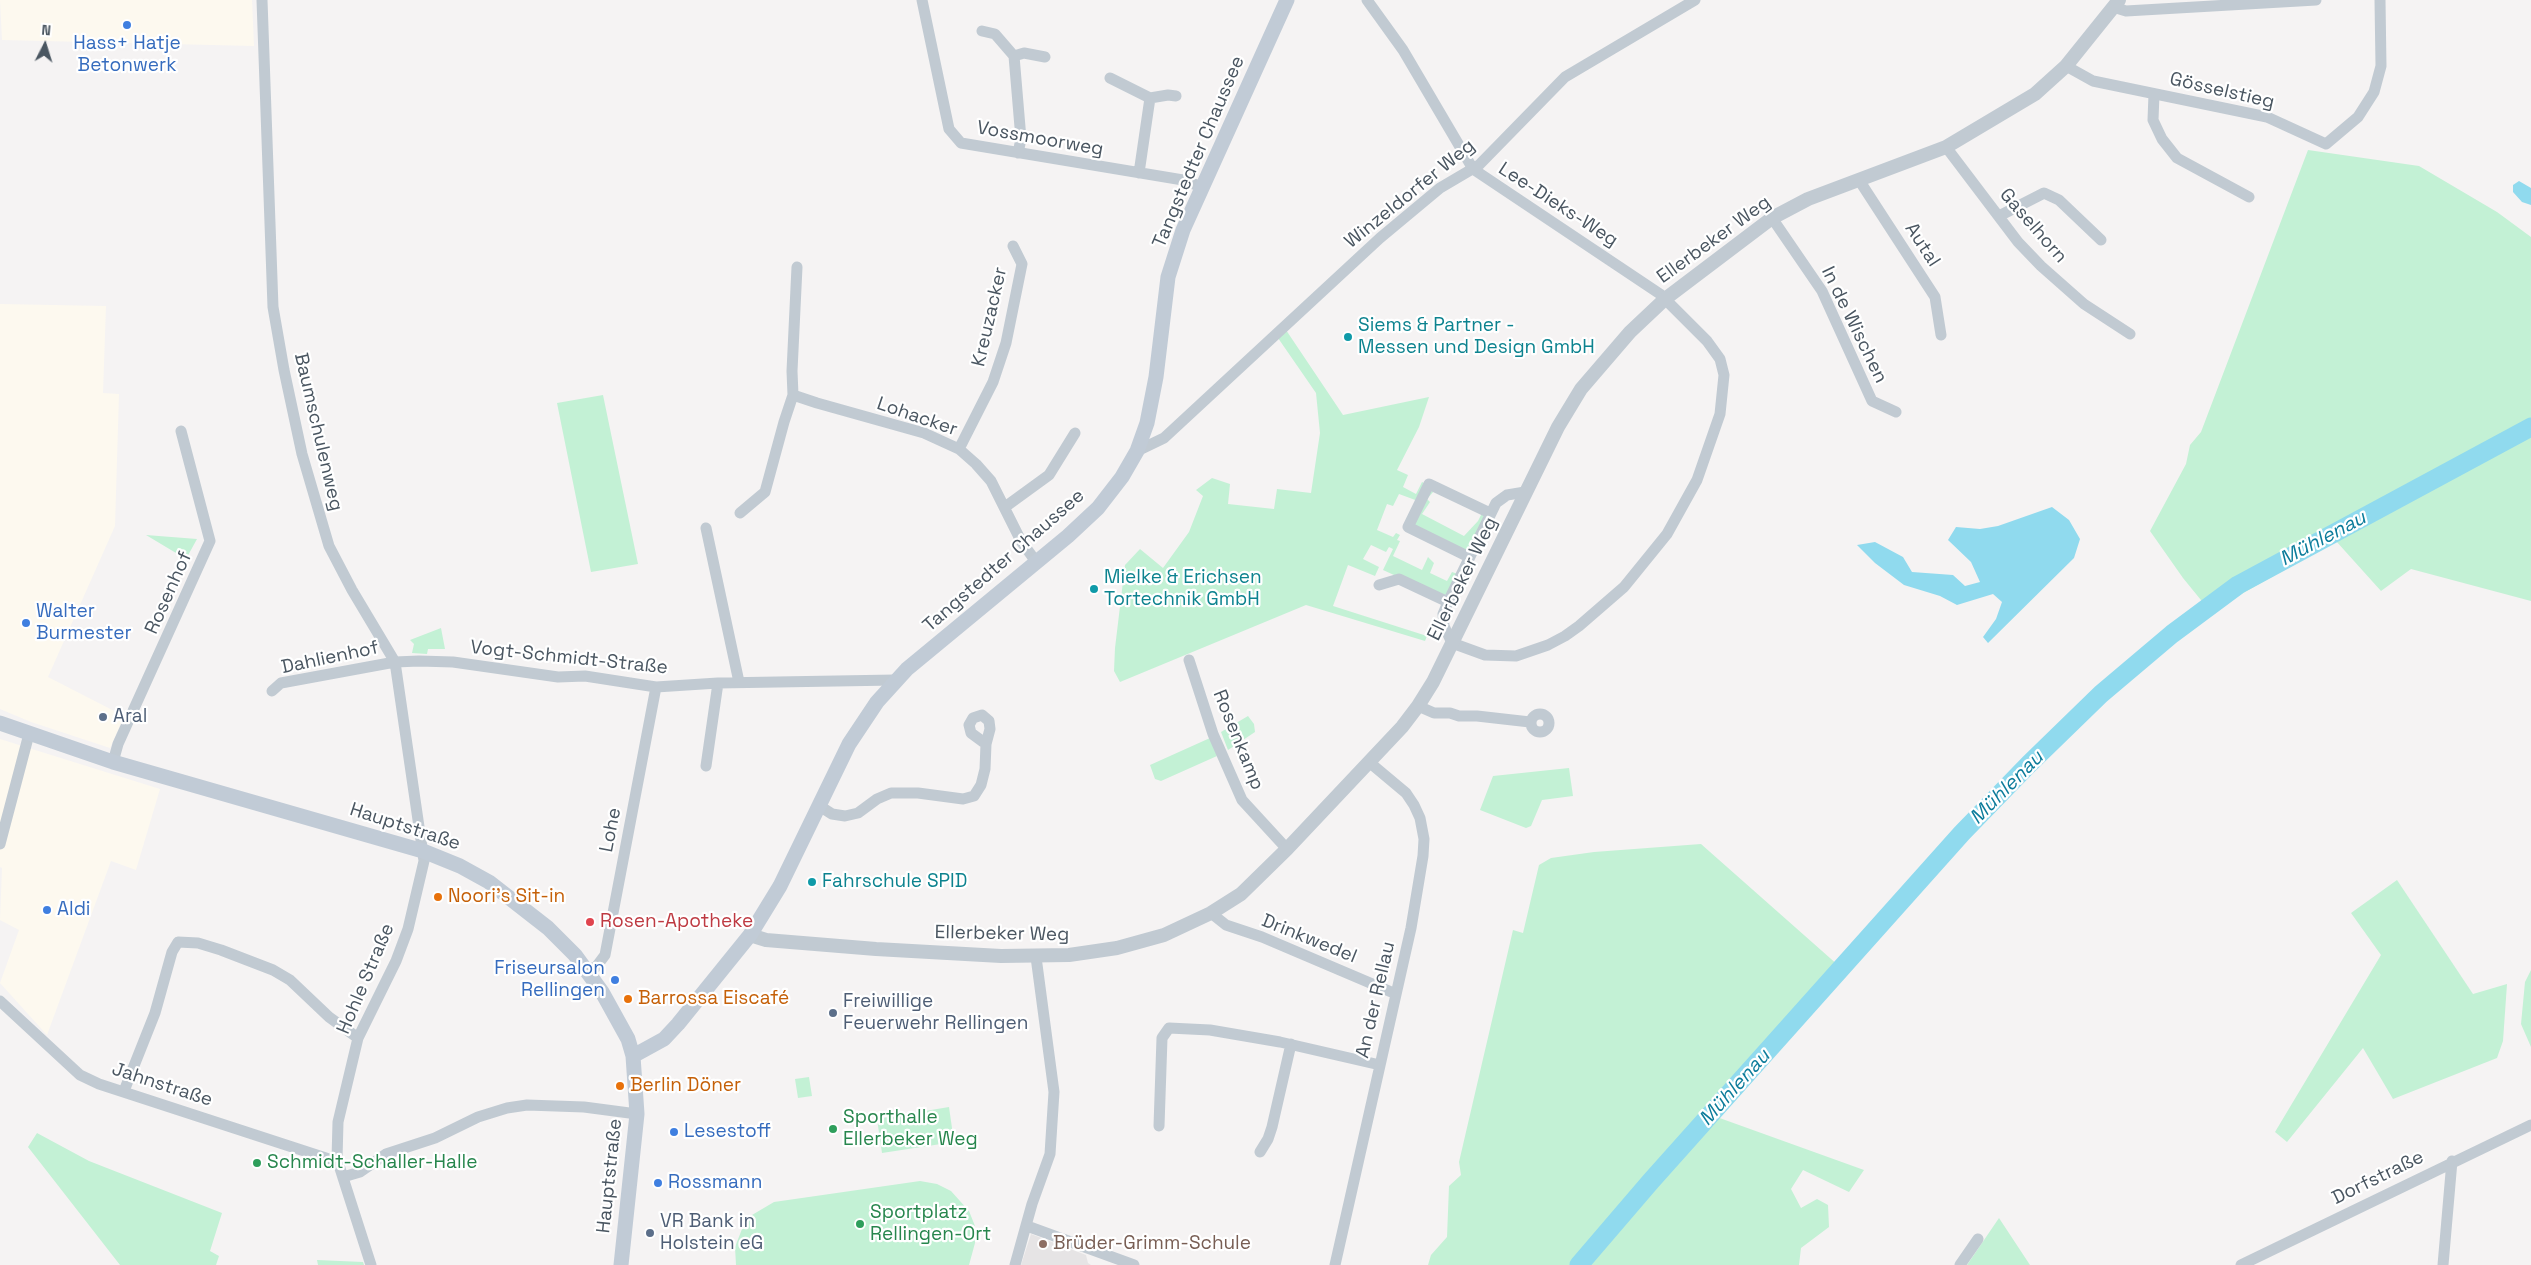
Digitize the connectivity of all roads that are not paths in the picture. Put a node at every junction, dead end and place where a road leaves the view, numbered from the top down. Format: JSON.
{"nodes":[{"id":1,"x":262,"y":0,"type":"edge"},
{"id":2,"x":922,"y":0,"type":"edge"},
{"id":3,"x":1287,"y":0,"type":"edge"},
{"id":4,"x":1367,"y":0,"type":"edge"},
{"id":5,"x":1694,"y":0,"type":"edge"},
{"id":6,"x":2316,"y":0,"type":"edge"},
{"id":7,"x":2380,"y":0,"type":"edge"},
{"id":8,"x":2116,"y":3,"type":"edge"},
{"id":9,"x":982,"y":31,"type":"dead end"},
{"id":10,"x":1014,"y":56,"type":"junction"},
{"id":11,"x":1045,"y":57,"type":"dead end"},
{"id":12,"x":2066,"y":66,"type":"junction"},
{"id":13,"x":1110,"y":78,"type":"dead end"},
{"id":14,"x":2154,"y":94,"type":"junction"},
{"id":15,"x":1176,"y":96,"type":"dead end"},
{"id":16,"x":1150,"y":98,"type":"junction"},
{"id":17,"x":1946,"y":147,"type":"junction"},
{"id":18,"x":1018,"y":153,"type":"junction"},
{"id":19,"x":1473,"y":169,"type":"junction"},
{"id":20,"x":1139,"y":173,"type":"junction"},
{"id":21,"x":1859,"y":180,"type":"junction"},
{"id":22,"x":1202,"y":187,"type":"junction"},
{"id":23,"x":2249,"y":197,"type":"dead end"},
{"id":24,"x":1999,"y":216,"type":"junction"},
{"id":25,"x":1772,"y":218,"type":"junction"},
{"id":26,"x":2102,"y":240,"type":"dead end"},
{"id":27,"x":1013,"y":246,"type":"dead end"},
{"id":28,"x":797,"y":267,"type":"dead end"},
{"id":29,"x":1665,"y":299,"type":"junction"},
{"id":30,"x":2130,"y":334,"type":"dead end"},
{"id":31,"x":1941,"y":335,"type":"dead end"},
{"id":32,"x":794,"y":395,"type":"junction"},
{"id":33,"x":1896,"y":412,"type":"dead end"},
{"id":34,"x":181,"y":431,"type":"dead end"},
{"id":35,"x":1075,"y":433,"type":"dead end"},
{"id":36,"x":958,"y":449,"type":"junction"},
{"id":37,"x":1137,"y":451,"type":"junction"},
{"id":38,"x":1525,"y":492,"type":"junction"},
{"id":39,"x":1005,"y":507,"type":"junction"},
{"id":40,"x":740,"y":513,"type":"dead end"},
{"id":41,"x":1490,"y":513,"type":"junction"},
{"id":42,"x":706,"y":528,"type":"dead end"},
{"id":43,"x":1469,"y":557,"type":"junction"},
{"id":44,"x":1037,"y":563,"type":"junction"},
{"id":45,"x":1379,"y":585,"type":"dead end"},
{"id":46,"x":1448,"y":602,"type":"junction"},
{"id":47,"x":1452,"y":643,"type":"junction"},
{"id":48,"x":1189,"y":660,"type":"dead end"},
{"id":49,"x":395,"y":662,"type":"junction"},
{"id":50,"x":896,"y":680,"type":"junction"},
{"id":51,"x":739,"y":682,"type":"junction"},
{"id":52,"x":718,"y":683,"type":"junction"},
{"id":53,"x":656,"y":687,"type":"junction"},
{"id":54,"x":272,"y":691,"type":"dead end"},
{"id":55,"x":1418,"y":706,"type":"junction"},
{"id":56,"x":1530,"y":722,"type":"dead end"},
{"id":57,"x":0,"y":723,"type":"edge"},
{"id":58,"x":29,"y":734,"type":"junction"},
{"id":59,"x":986,"y":744,"type":"dead end"},
{"id":60,"x":113,"y":762,"type":"junction"},
{"id":61,"x":1369,"y":762,"type":"junction"},
{"id":62,"x":706,"y":766,"type":"dead end"},
{"id":63,"x":818,"y":805,"type":"junction"},
{"id":64,"x":0,"y":844,"type":"edge"},
{"id":65,"x":1287,"y":849,"type":"junction"},
{"id":66,"x":423,"y":851,"type":"junction"},
{"id":67,"x":1211,"y":913,"type":"junction"},
{"id":68,"x":750,"y":934,"type":"junction"},
{"id":69,"x":1036,"y":957,"type":"junction"},
{"id":70,"x":587,"y":970,"type":"junction"},
{"id":71,"x":1396,"y":994,"type":"junction"},
{"id":72,"x":0,"y":1001,"type":"edge"},
{"id":73,"x":358,"y":1038,"type":"junction"},
{"id":74,"x":1291,"y":1044,"type":"junction"},
{"id":75,"x":633,"y":1056,"type":"junction"},
{"id":76,"x":1380,"y":1065,"type":"junction"},
{"id":77,"x":124,"y":1091,"type":"junction"},
{"id":78,"x":637,"y":1114,"type":"junction"},
{"id":79,"x":2531,"y":1125,"type":"edge"},
{"id":80,"x":1159,"y":1126,"type":"dead end"},
{"id":81,"x":1260,"y":1152,"type":"dead end"},
{"id":82,"x":337,"y":1159,"type":"junction"},
{"id":83,"x":2452,"y":1161,"type":"junction"},
{"id":84,"x":343,"y":1177,"type":"junction"},
{"id":85,"x":1027,"y":1226,"type":"junction"},
{"id":86,"x":1978,"y":1239,"type":"dead end"},
{"id":87,"x":371,"y":1265,"type":"edge"},
{"id":88,"x":621,"y":1265,"type":"edge"},
{"id":89,"x":1015,"y":1265,"type":"edge"},
{"id":90,"x":1134,"y":1265,"type":"edge"},
{"id":91,"x":1335,"y":1265,"type":"edge"},
{"id":92,"x":1960,"y":1265,"type":"edge"},
{"id":93,"x":2241,"y":1265,"type":"edge"},
{"id":94,"x":2443,"y":1265,"type":"edge"}],
"edges":[{"from":1,"to":49,"type":"street","name":"Baumschulenweg"},
{"from":2,"to":18,"type":"street","name":"Vossmoorweg"},
{"from":3,"to":22,"type":"main road","name":"Tangstedter Chaussee"},
{"from":4,"to":19,"type":"street","name":"Lee-Dieks-Weg"},
{"from":5,"to":19,"type":"street","name":"Winzeldorfer Weg"},
{"from":6,"to":8,"type":"street"},
{"from":7,"to":14,"type":"street","name":"Gösselstieg"},
{"from":8,"to":12,"type":"street","name":"Ellerbeker Weg"},
{"from":9,"to":10,"type":"street"},
{"from":10,"to":11,"type":"street"},
{"from":10,"to":18,"type":"street"},
{"from":12,"to":14,"type":"street","name":"Gösselstieg"},
{"from":12,"to":17,"type":"street","name":"Ellerbeker Weg"},
{"from":13,"to":16,"type":"street"},
{"from":14,"to":23,"type":"street"},
{"from":15,"to":16,"type":"street"},
{"from":16,"to":20,"type":"street"},
{"from":17,"to":21,"type":"street","name":"Ellerbeker Weg"},
{"from":17,"to":24,"type":"street","name":"Gaselhorn"},
{"from":18,"to":20,"type":"street","name":"Vossmoorweg"},
{"from":19,"to":29,"type":"street","name":"Lee-Dieks-Weg"},
{"from":19,"to":37,"type":"street","name":"Winzeldorfer Weg"},
{"from":20,"to":22,"type":"street","name":"Vossmoorweg"},
{"from":21,"to":25,"type":"street","name":"Ellerbeker Weg"},
{"from":21,"to":31,"type":"street","name":"Autal"},
{"from":22,"to":37,"type":"main road","name":"Tangstedter Chaussee"},
{"from":24,"to":26,"type":"street"},
{"from":24,"to":30,"type":"street","name":"Gaselhorn"},
{"from":25,"to":29,"type":"street","name":"Ellerbeker Weg"},
{"from":25,"to":33,"type":"street","name":"In de Wischen"},
{"from":27,"to":36,"type":"street","name":"Kreuzacker"},
{"from":28,"to":32,"type":"street"},
{"from":29,"to":38,"type":"street","name":"Ellerbeker Weg"},
{"from":29,"to":47,"type":"street","name":"Lee-Dieks-Weg"},
{"from":32,"to":36,"type":"street","name":"Lohacker"},
{"from":32,"to":40,"type":"street"},
{"from":34,"to":60,"type":"street","name":"Rosenhof"},
{"from":35,"to":39,"type":"street"},
{"from":36,"to":39,"type":"street","name":"Lohacker"},
{"from":37,"to":44,"type":"main road","name":"Tangstedter Chaussee"},
{"from":38,"to":41,"type":"street"},
{"from":38,"to":47,"type":"street","name":"Ellerbeker Weg"},
{"from":39,"to":44,"type":"street","name":"Lohacker"},
{"from":41,"to":43,"type":"street"},
{"from":41,"to":43,"type":"street"},
{"from":42,"to":51,"type":"street"},
{"from":43,"to":46,"type":"street"},
{"from":44,"to":50,"type":"main road","name":"Tangstedter Chaussee"},
{"from":45,"to":46,"type":"street"},
{"from":46,"to":47,"type":"street"},
{"from":47,"to":55,"type":"street","name":"Ellerbeker Weg"},
{"from":48,"to":65,"type":"street","name":"Rosenkamp"},
{"from":49,"to":53,"type":"street","name":"Vogt-Schmidt-Straße"},
{"from":49,"to":54,"type":"street","name":"Dahlienhof"},
{"from":49,"to":66,"type":"street","name":"Baumschulenweg"},
{"from":50,"to":51,"type":"street","name":"Vogt-Schmidt-Straße"},
{"from":50,"to":63,"type":"main road","name":"Tangstedter Chaussee"},
{"from":51,"to":52,"type":"street","name":"Vogt-Schmidt-Straße"},
{"from":52,"to":53,"type":"street","name":"Vogt-Schmidt-Straße"},
{"from":52,"to":62,"type":"street"},
{"from":53,"to":70,"type":"street","name":"Lohe"},
{"from":55,"to":56,"type":"street"},
{"from":55,"to":61,"type":"street","name":"Ellerbeker Weg"},
{"from":57,"to":58,"type":"main road","name":"Hauptstraße"},
{"from":58,"to":60,"type":"main road","name":"Hauptstraße"},
{"from":58,"to":64,"type":"street"},
{"from":59,"to":63,"type":"street"},
{"from":60,"to":66,"type":"main road","name":"Hauptstraße"},
{"from":61,"to":65,"type":"street","name":"Ellerbeker Weg"},
{"from":61,"to":71,"type":"street","name":"An der Rellau"},
{"from":63,"to":68,"type":"main road","name":"Tangstedter Chaussee"},
{"from":65,"to":67,"type":"street","name":"Ellerbeker Weg"},
{"from":66,"to":70,"type":"main road","name":"Hauptstraße"},
{"from":66,"to":73,"type":"street","name":"Hohle Straße"},
{"from":67,"to":69,"type":"street","name":"Ellerbeker Weg"},
{"from":67,"to":71,"type":"street","name":"Drinkwedel"},
{"from":68,"to":69,"type":"street","name":"Ellerbeker Weg"},
{"from":68,"to":75,"type":"main road","name":"Tangstedter Chaussee"},
{"from":69,"to":85,"type":"street"},
{"from":70,"to":75,"type":"main road","name":"Hauptstraße"},
{"from":71,"to":76,"type":"street","name":"An der Rellau"},
{"from":72,"to":77,"type":"street","name":"Jahnstraße"},
{"from":73,"to":77,"type":"street"},
{"from":73,"to":82,"type":"street","name":"Hohle Straße"},
{"from":74,"to":76,"type":"street"},
{"from":74,"to":80,"type":"street"},
{"from":74,"to":81,"type":"street"},
{"from":75,"to":78,"type":"main road","name":"Hauptstraße"},
{"from":76,"to":91,"type":"street","name":"An der Rellau"},
{"from":77,"to":82,"type":"street","name":"Jahnstraße"},
{"from":78,"to":84,"type":"street"},
{"from":78,"to":88,"type":"main road","name":"Hauptstraße"},
{"from":79,"to":83,"type":"street","name":"Dorfstraße"},
{"from":82,"to":84,"type":"street","name":"Hohle Straße"},
{"from":83,"to":93,"type":"street","name":"Dorfstraße"},
{"from":83,"to":94,"type":"street"},
{"from":84,"to":87,"type":"street","name":"Hohle Straße"},
{"from":85,"to":89,"type":"street"},
{"from":85,"to":90,"type":"street"},
{"from":86,"to":92,"type":"street"}]}
